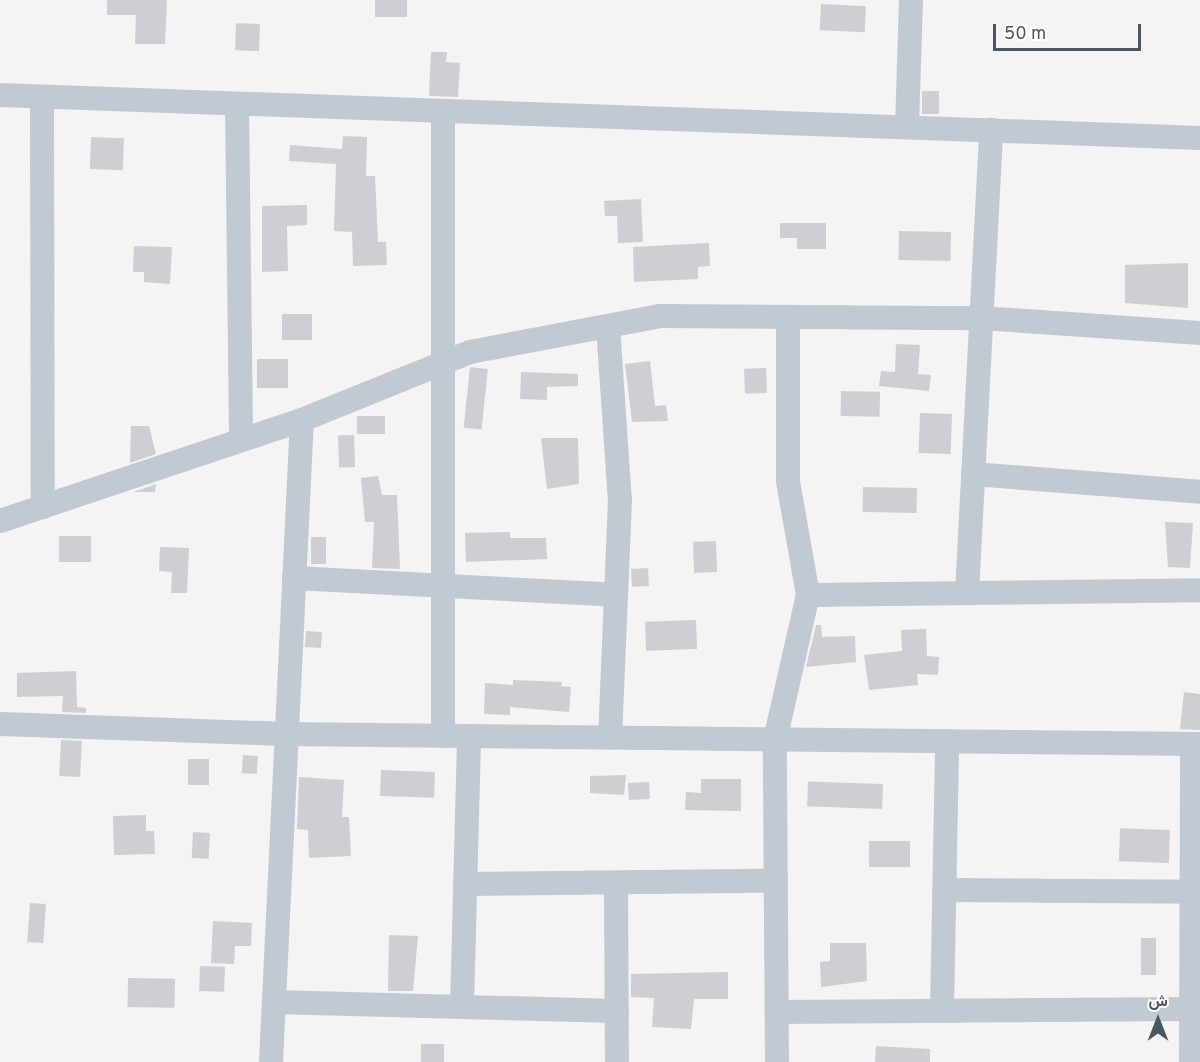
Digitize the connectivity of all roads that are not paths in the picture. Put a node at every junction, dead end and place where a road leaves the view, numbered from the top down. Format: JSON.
{"nodes":[{"id":1,"x":911,"y":0,"type":"edge"},
{"id":2,"x":0,"y":95,"type":"edge"},
{"id":3,"x":42,"y":97,"type":"junction"},
{"id":4,"x":237,"y":104,"type":"junction"},
{"id":5,"x":443,"y":111,"type":"junction"},
{"id":6,"x":907,"y":128,"type":"junction"},
{"id":7,"x":991,"y":130,"type":"junction"},
{"id":8,"x":1200,"y":138,"type":"edge"},
{"id":9,"x":788,"y":316,"type":"junction"},
{"id":10,"x":981,"y":318,"type":"junction"},
{"id":11,"x":608,"y":326,"type":"junction"},
{"id":12,"x":1200,"y":333,"type":"edge"},
{"id":13,"x":443,"y":363,"type":"junction"},
{"id":14,"x":302,"y":420,"type":"junction"},
{"id":15,"x":241,"y":440,"type":"junction"},
{"id":16,"x":973,"y":474,"type":"junction"},
{"id":17,"x":1200,"y":492,"type":"edge"},
{"id":18,"x":43,"y":507,"type":"junction"},
{"id":19,"x":0,"y":521,"type":"edge"},
{"id":20,"x":294,"y":578,"type":"junction"},
{"id":21,"x":443,"y":586,"type":"junction"},
{"id":22,"x":1200,"y":590,"type":"edge"},
{"id":23,"x":967,"y":593,"type":"junction"},
{"id":24,"x":616,"y":595,"type":"junction"},
{"id":25,"x":808,"y":595,"type":"junction"},
{"id":26,"x":0,"y":723,"type":"edge"},
{"id":27,"x":286,"y":734,"type":"junction"},
{"id":28,"x":443,"y":736,"type":"junction"},
{"id":29,"x":469,"y":736,"type":"junction"},
{"id":30,"x":610,"y":738,"type":"junction"},
{"id":31,"x":775,"y":740,"type":"junction"},
{"id":32,"x":947,"y":741,"type":"junction"},
{"id":33,"x":1196,"y":744,"type":"edge"},
{"id":34,"x":776,"y":881,"type":"junction"},
{"id":35,"x":616,"y":883,"type":"junction"},
{"id":36,"x":465,"y":884,"type":"junction"},
{"id":37,"x":944,"y":890,"type":"junction"},
{"id":38,"x":1196,"y":892,"type":"edge"},
{"id":39,"x":273,"y":1002,"type":"junction"},
{"id":40,"x":462,"y":1007,"type":"junction"},
{"id":41,"x":1191,"y":1009,"type":"junction"},
{"id":42,"x":617,"y":1011,"type":"junction"},
{"id":43,"x":942,"y":1011,"type":"junction"},
{"id":44,"x":777,"y":1012,"type":"junction"},
{"id":45,"x":271,"y":1062,"type":"edge"},
{"id":46,"x":617,"y":1062,"type":"edge"},
{"id":47,"x":777,"y":1062,"type":"edge"},
{"id":48,"x":1191,"y":1062,"type":"edge"}],
"edges":[{"from":1,"to":6,"type":"street"},
{"from":2,"to":3,"type":"street"},
{"from":3,"to":4,"type":"street"},
{"from":3,"to":18,"type":"street"},
{"from":4,"to":5,"type":"street"},
{"from":4,"to":15,"type":"street"},
{"from":5,"to":6,"type":"street"},
{"from":5,"to":13,"type":"street"},
{"from":6,"to":7,"type":"street"},
{"from":7,"to":8,"type":"street"},
{"from":7,"to":10,"type":"street"},
{"from":9,"to":10,"type":"street"},
{"from":9,"to":11,"type":"street"},
{"from":9,"to":25,"type":"street"},
{"from":10,"to":12,"type":"street"},
{"from":10,"to":16,"type":"street"},
{"from":11,"to":13,"type":"street"},
{"from":11,"to":24,"type":"street"},
{"from":13,"to":14,"type":"street"},
{"from":13,"to":21,"type":"street"},
{"from":14,"to":15,"type":"street"},
{"from":14,"to":20,"type":"street"},
{"from":15,"to":18,"type":"street"},
{"from":16,"to":17,"type":"street"},
{"from":16,"to":23,"type":"street"},
{"from":18,"to":19,"type":"street"},
{"from":20,"to":21,"type":"street"},
{"from":20,"to":27,"type":"street"},
{"from":21,"to":24,"type":"street"},
{"from":21,"to":28,"type":"street"},
{"from":22,"to":23,"type":"street"},
{"from":23,"to":25,"type":"street"},
{"from":24,"to":30,"type":"street"},
{"from":25,"to":31,"type":"street"},
{"from":26,"to":27,"type":"street"},
{"from":27,"to":28,"type":"street"},
{"from":27,"to":39,"type":"street"},
{"from":28,"to":29,"type":"street"},
{"from":29,"to":30,"type":"street"},
{"from":29,"to":36,"type":"street"},
{"from":30,"to":31,"type":"street"},
{"from":31,"to":32,"type":"street"},
{"from":31,"to":34,"type":"street"},
{"from":32,"to":33,"type":"street"},
{"from":32,"to":37,"type":"street"},
{"from":33,"to":38,"type":"street"},
{"from":34,"to":35,"type":"street"},
{"from":34,"to":44,"type":"street"},
{"from":35,"to":36,"type":"street"},
{"from":35,"to":42,"type":"street"},
{"from":36,"to":40,"type":"street"},
{"from":37,"to":38,"type":"street"},
{"from":37,"to":43,"type":"street"},
{"from":38,"to":41,"type":"street"},
{"from":39,"to":40,"type":"street"},
{"from":39,"to":45,"type":"street"},
{"from":40,"to":42,"type":"street"},
{"from":41,"to":43,"type":"street"},
{"from":41,"to":48,"type":"street"},
{"from":42,"to":46,"type":"street"},
{"from":43,"to":44,"type":"street"},
{"from":44,"to":47,"type":"street"}]}
